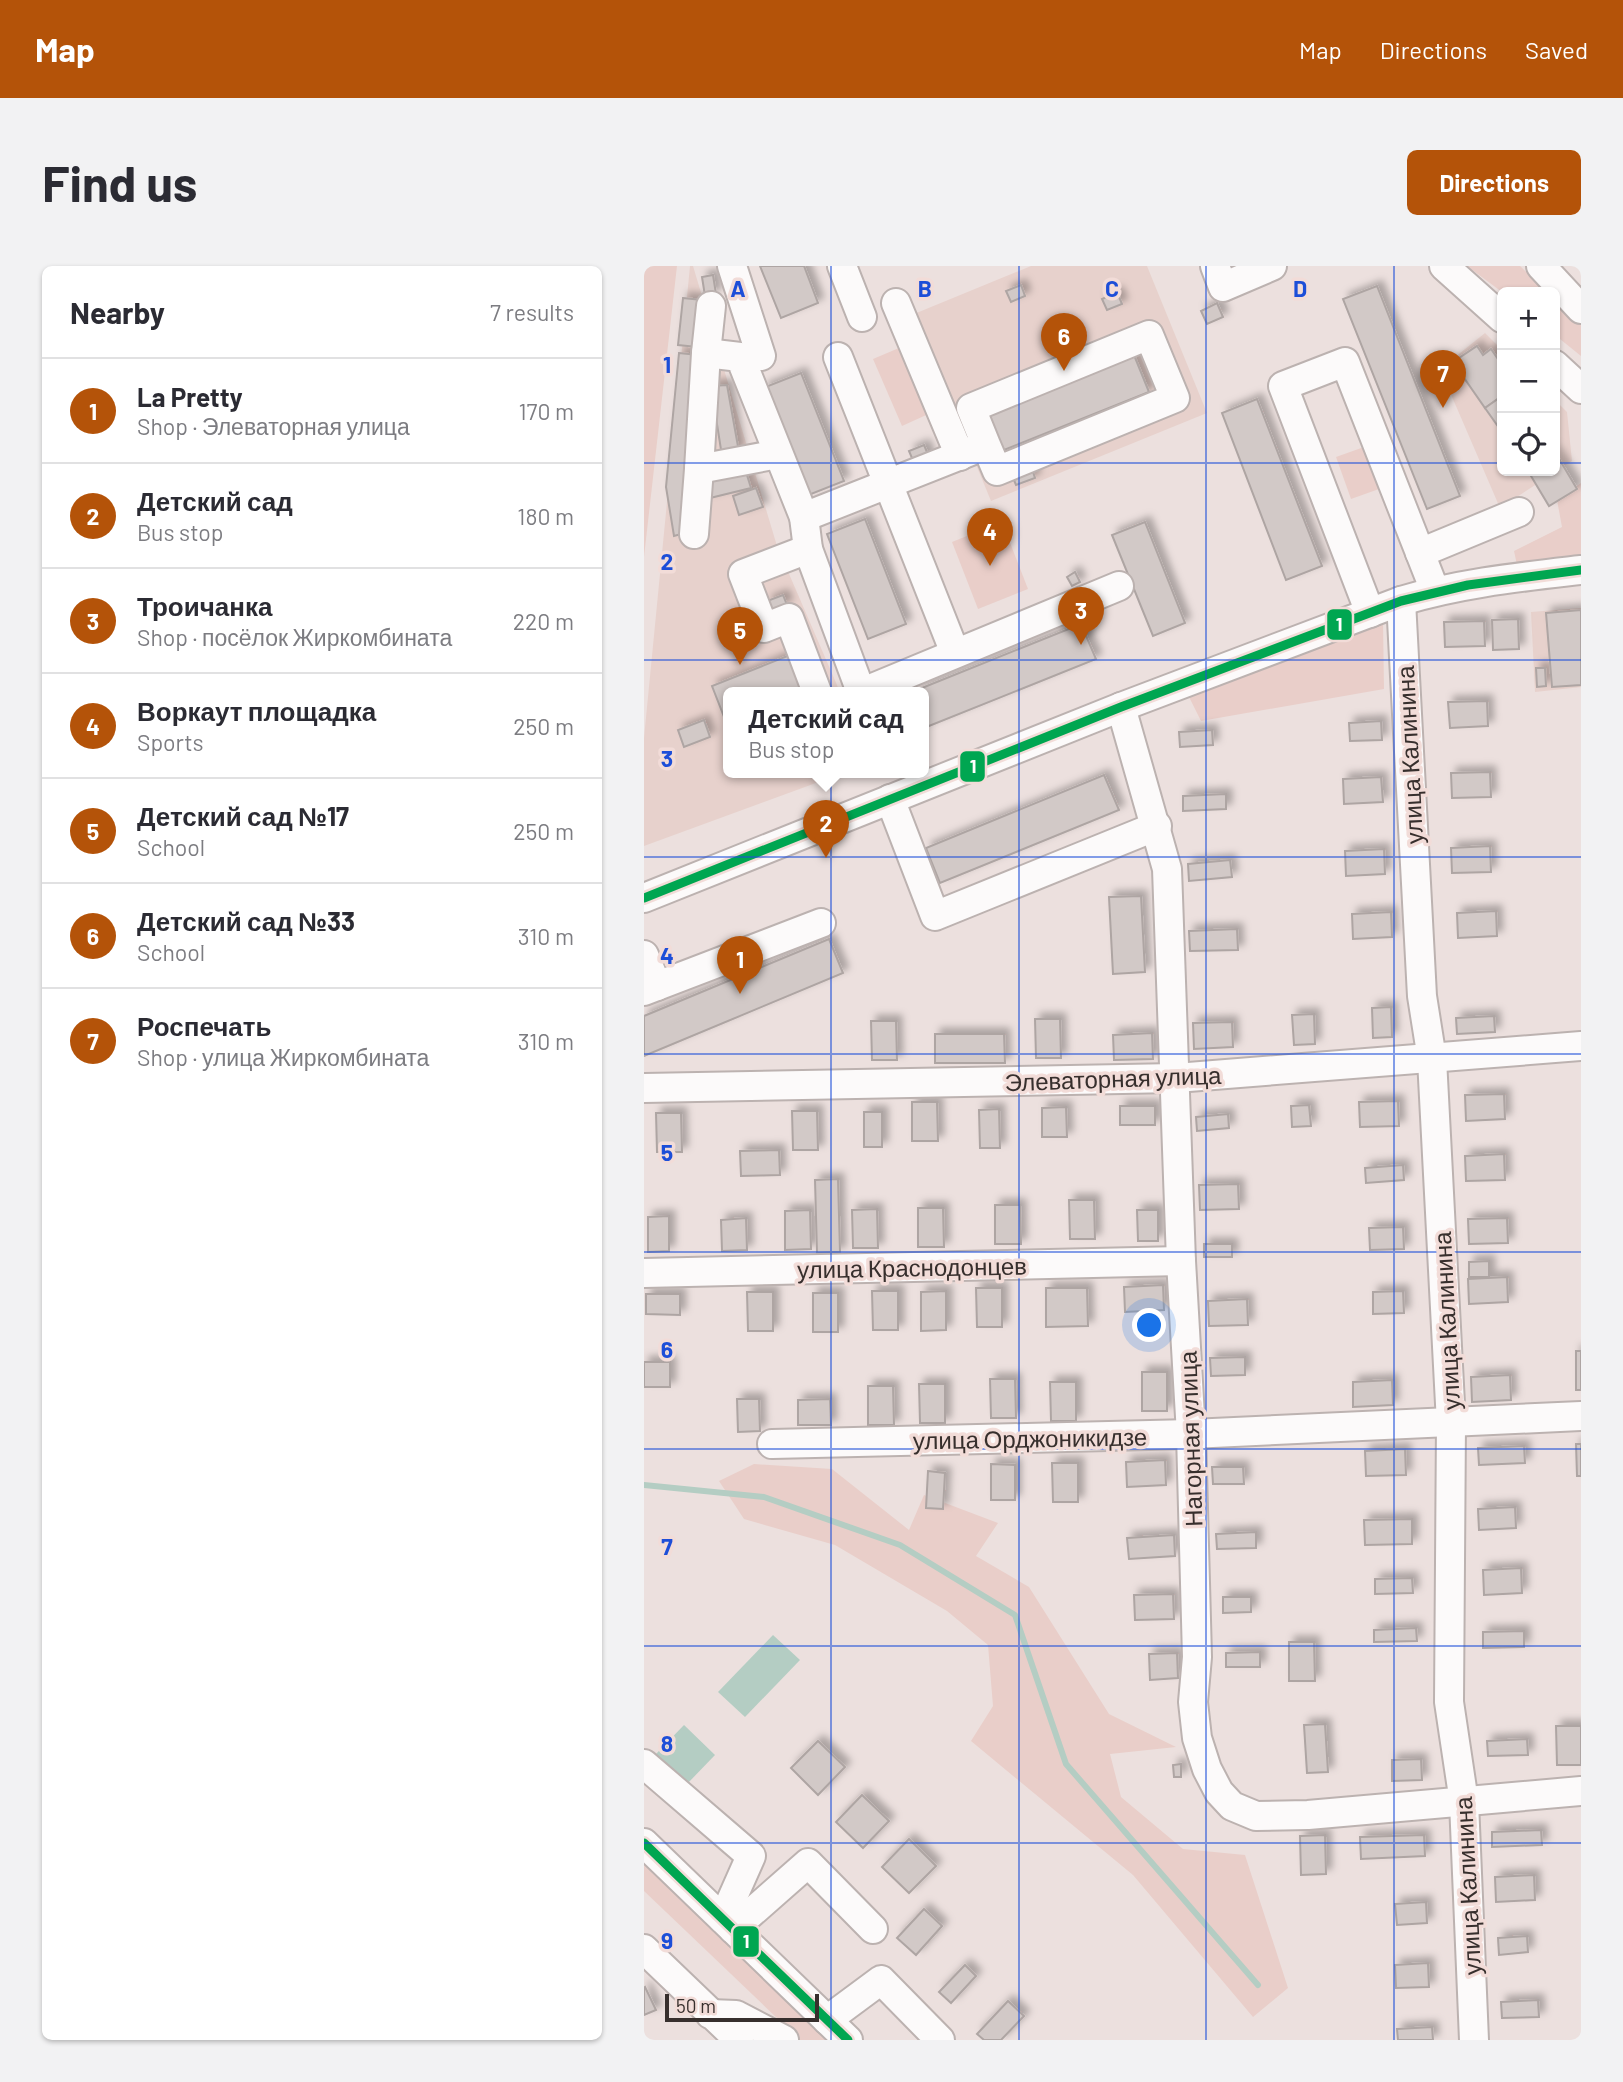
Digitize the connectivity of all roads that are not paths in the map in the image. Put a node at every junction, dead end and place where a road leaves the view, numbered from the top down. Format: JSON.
{"nodes":[{"id":1,"x":732,"y":266,"type":"edge"},
{"id":2,"x":842,"y":266,"type":"edge"},
{"id":3,"x":1215,"y":266,"type":"edge"},
{"id":4,"x":1444,"y":266,"type":"edge"},
{"id":5,"x":1541,"y":266,"type":"edge"},
{"id":6,"x":1265,"y":267,"type":"edge"},
{"id":7,"x":896,"y":303,"type":"dead end"},
{"id":8,"x":711,"y":306,"type":"dead end"},
{"id":9,"x":1581,"y":309,"type":"edge"},
{"id":10,"x":1497,"y":314,"type":"edge"},
{"id":11,"x":862,"y":317,"type":"dead end"},
{"id":12,"x":706,"y":353,"type":"junction"},
{"id":13,"x":761,"y":356,"type":"dead end"},
{"id":14,"x":838,"y":357,"type":"dead end"},
{"id":15,"x":1560,"y":369,"type":"edge"},
{"id":16,"x":1580,"y":385,"type":"edge"},
{"id":17,"x":986,"y":444,"type":"junction"},
{"id":18,"x":778,"y":454,"type":"junction"},
{"id":19,"x":960,"y":456,"type":"junction"},
{"id":20,"x":699,"y":469,"type":"junction"},
{"id":21,"x":888,"y":483,"type":"junction"},
{"id":22,"x":1519,"y":512,"type":"dead end"},
{"id":23,"x":804,"y":517,"type":"junction"},
{"id":24,"x":694,"y":534,"type":"dead end"},
{"id":25,"x":808,"y":549,"type":"junction"},
{"id":26,"x":1420,"y":553,"type":"junction"},
{"id":27,"x":1581,"y":570,"type":"edge"},
{"id":28,"x":1119,"y":586,"type":"dead end"},
{"id":29,"x":1435,"y":591,"type":"junction"},
{"id":30,"x":1401,"y":601,"type":"junction"},
{"id":31,"x":1370,"y":613,"type":"junction"},
{"id":32,"x":955,"y":653,"type":"junction"},
{"id":33,"x":815,"y":687,"type":"edge"},
{"id":34,"x":860,"y":687,"type":"edge"},
{"id":35,"x":874,"y":687,"type":"edge"},
{"id":36,"x":1121,"y":707,"type":"junction"},
{"id":37,"x":929,"y":776,"type":"edge"},
{"id":38,"x":923,"y":778,"type":"edge"},
{"id":39,"x":895,"y":788,"type":"edge"},
{"id":40,"x":1157,"y":826,"type":"junction"},
{"id":41,"x":644,"y":898,"type":"edge"},
{"id":42,"x":821,"y":923,"type":"dead end"},
{"id":43,"x":644,"y":955,"type":"edge"},
{"id":44,"x":651,"y":988,"type":"edge"},
{"id":45,"x":1581,"y":1046,"type":"edge"},
{"id":46,"x":1432,"y":1059,"type":"junction"},
{"id":47,"x":1176,"y":1078,"type":"junction"},
{"id":48,"x":644,"y":1088,"type":"edge"},
{"id":49,"x":1181,"y":1261,"type":"junction"},
{"id":50,"x":644,"y":1273,"type":"edge"},
{"id":51,"x":1581,"y":1416,"type":"edge"},
{"id":52,"x":1451,"y":1423,"type":"junction"},
{"id":53,"x":1191,"y":1434,"type":"junction"},
{"id":54,"x":772,"y":1444,"type":"dead end"},
{"id":55,"x":644,"y":1764,"type":"edge"},
{"id":56,"x":1581,"y":1791,"type":"edge"},
{"id":57,"x":1464,"y":1802,"type":"junction"},
{"id":58,"x":644,"y":1843,"type":"edge"},
{"id":59,"x":728,"y":1924,"type":"junction"},
{"id":60,"x":873,"y":1929,"type":"dead end"},
{"id":61,"x":644,"y":1949,"type":"edge"},
{"id":62,"x":710,"y":2014,"type":"junction"},
{"id":63,"x":827,"y":2020,"type":"junction"},
{"id":64,"x":927,"y":2036,"type":"edge"},
{"id":65,"x":739,"y":2040,"type":"edge"},
{"id":66,"x":784,"y":2040,"type":"edge"},
{"id":67,"x":848,"y":2040,"type":"edge"},
{"id":68,"x":1474,"y":2040,"type":"edge"}],
"edges":[{"from":1,"to":13,"type":"street"},
{"from":2,"to":11,"type":"street"},
{"from":3,"to":6,"type":"street"},
{"from":4,"to":10,"type":"street"},
{"from":5,"to":9,"type":"street"},
{"from":7,"to":19,"type":"street"},
{"from":8,"to":12,"type":"street"},
{"from":12,"to":18,"type":"street"},
{"from":12,"to":20,"type":"street"},
{"from":14,"to":21,"type":"street"},
{"from":15,"to":16,"type":"street"},
{"from":17,"to":17,"type":"street"},
{"from":17,"to":19,"type":"street"},
{"from":18,"to":20,"type":"street"},
{"from":18,"to":23,"type":"street"},
{"from":19,"to":21,"type":"street"},
{"from":20,"to":24,"type":"street"},
{"from":21,"to":23,"type":"street"},
{"from":21,"to":32,"type":"street"},
{"from":22,"to":26,"type":"street"},
{"from":23,"to":25,"type":"street"},
{"from":25,"to":33,"type":"street"},
{"from":25,"to":34,"type":"street"},
{"from":26,"to":29,"type":"street"},
{"from":26,"to":31,"type":"street"},
{"from":27,"to":29,"type":"street"},
{"from":28,"to":32,"type":"street"},
{"from":29,"to":30,"type":"street"},
{"from":30,"to":31,"type":"street"},
{"from":30,"to":46,"type":"street","name":"улица Калинина"},
{"from":31,"to":36,"type":"street"},
{"from":32,"to":35,"type":"street"},
{"from":36,"to":37,"type":"street"},
{"from":36,"to":40,"type":"street","name":"Нагорная улица"},
{"from":38,"to":39,"type":"street"},
{"from":39,"to":40,"type":"street"},
{"from":39,"to":41,"type":"street"},
{"from":40,"to":47,"type":"street","name":"Нагорная улица"},
{"from":42,"to":44,"type":"street"},
{"from":43,"to":44,"type":"street"},
{"from":45,"to":46,"type":"street","name":"Элеваторная улица"},
{"from":46,"to":47,"type":"street","name":"Элеваторная улица"},
{"from":46,"to":52,"type":"street","name":"улица Калинина"},
{"from":47,"to":48,"type":"street","name":"Элеваторная улица"},
{"from":47,"to":49,"type":"street","name":"Нагорная улица"},
{"from":49,"to":50,"type":"street","name":"улица Краснодонцев"},
{"from":49,"to":53,"type":"street","name":"Нагорная улица"},
{"from":51,"to":52,"type":"street","name":"улица Орджоникидзе"},
{"from":52,"to":53,"type":"street","name":"улица Орджоникидзе"},
{"from":52,"to":57,"type":"street","name":"улица Калинина"},
{"from":53,"to":54,"type":"street","name":"улица Орджоникидзе"},
{"from":53,"to":57,"type":"street","name":"Нагорная улица"},
{"from":55,"to":59,"type":"street"},
{"from":56,"to":57,"type":"street","name":"Нагорная улица"},
{"from":57,"to":68,"type":"street","name":"улица Калинина"},
{"from":58,"to":59,"type":"street"},
{"from":59,"to":60,"type":"street"},
{"from":59,"to":63,"type":"street"},
{"from":61,"to":62,"type":"street"},
{"from":62,"to":65,"type":"street"},
{"from":62,"to":66,"type":"street"},
{"from":63,"to":64,"type":"street"},
{"from":63,"to":67,"type":"street"}]}
